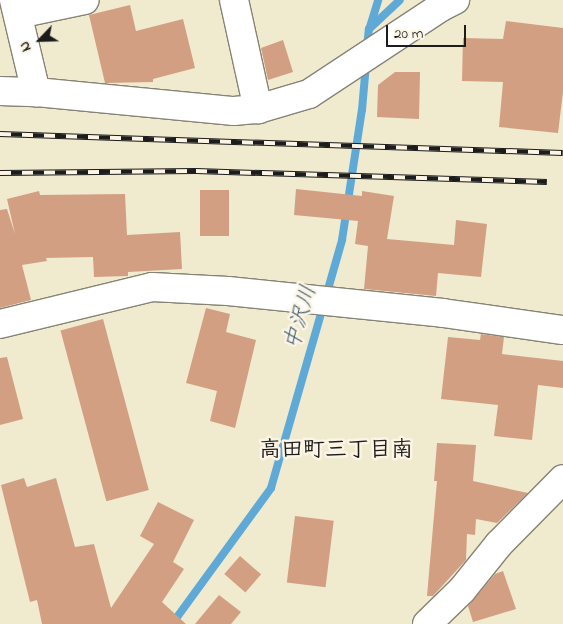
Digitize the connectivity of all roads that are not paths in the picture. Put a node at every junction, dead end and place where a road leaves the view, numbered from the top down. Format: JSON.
{"nodes":[{"id":1,"x":85,"y":0,"type":"edge"},
{"id":2,"x":234,"y":0,"type":"edge"},
{"id":3,"x":454,"y":0,"type":"edge"},
{"id":4,"x":16,"y":7,"type":"edge"},
{"id":5,"x":0,"y":91,"type":"edge"},
{"id":6,"x":36,"y":92,"type":"junction"},
{"id":7,"x":258,"y":109,"type":"junction"},
{"id":8,"x":0,"y":324,"type":"edge"},
{"id":9,"x":563,"y":330,"type":"edge"},
{"id":10,"x":563,"y":479,"type":"edge"},
{"id":11,"x":426,"y":624,"type":"edge"}],
"edges":[{"from":1,"to":4,"type":"street"},
{"from":2,"to":7,"type":"street"},
{"from":3,"to":7,"type":"street"},
{"from":4,"to":6,"type":"street"},
{"from":5,"to":6,"type":"street"},
{"from":6,"to":7,"type":"street"},
{"from":8,"to":9,"type":"street"},
{"from":10,"to":11,"type":"street"}]}
